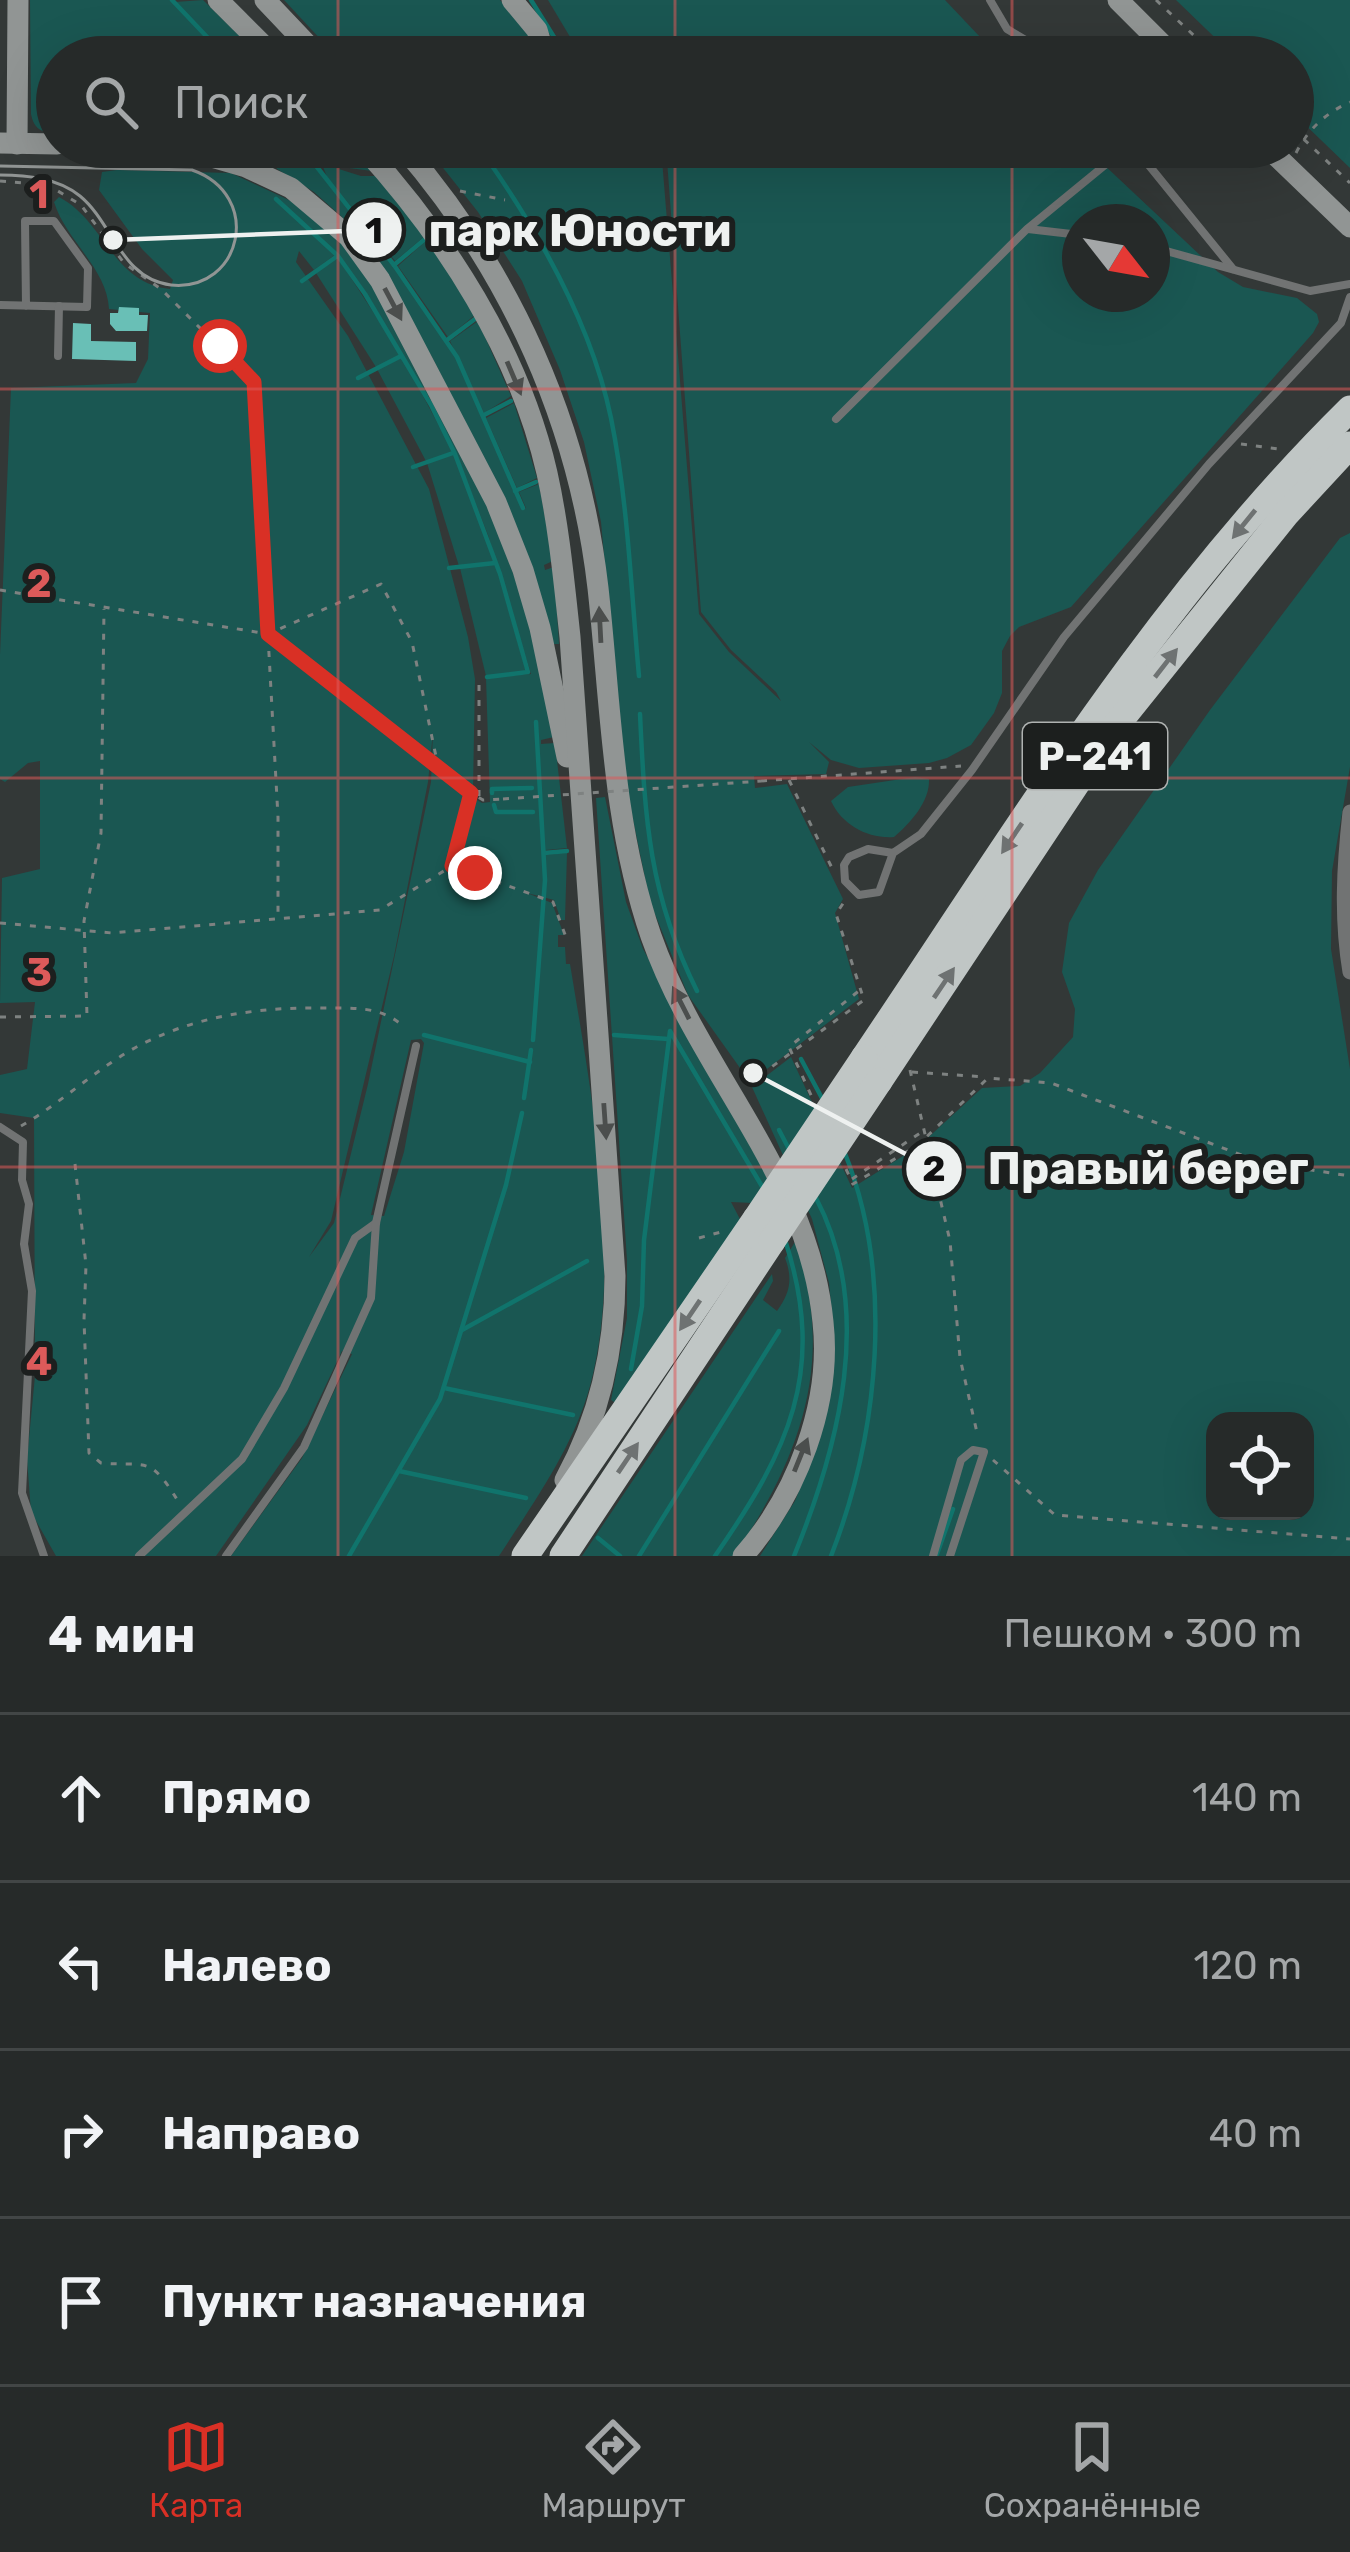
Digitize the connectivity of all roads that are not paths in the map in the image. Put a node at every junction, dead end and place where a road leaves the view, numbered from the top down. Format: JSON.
{"nodes":[{"id":1,"x":18,"y":0,"type":"edge"},
{"id":2,"x":218,"y":0,"type":"edge"},
{"id":3,"x":265,"y":0,"type":"edge"},
{"id":4,"x":512,"y":0,"type":"edge"},
{"id":5,"x":990,"y":0,"type":"edge"},
{"id":6,"x":1118,"y":0,"type":"edge"},
{"id":7,"x":254,"y":36,"type":"edge"},
{"id":8,"x":300,"y":36,"type":"edge"},
{"id":9,"x":539,"y":36,"type":"edge"},
{"id":10,"x":1019,"y":36,"type":"edge"},
{"id":11,"x":1154,"y":36,"type":"edge"},
{"id":12,"x":9,"y":144,"type":"edge"},
{"id":13,"x":251,"y":168,"type":"edge"},
{"id":14,"x":382,"y":168,"type":"edge"},
{"id":15,"x":421,"y":168,"type":"edge"},
{"id":16,"x":1104,"y":168,"type":"edge"},
{"id":17,"x":1148,"y":168,"type":"edge"},
{"id":18,"x":1289,"y":168,"type":"edge"},
{"id":19,"x":1350,"y":227,"type":"edge"},
{"id":20,"x":1027,"y":230,"type":"junction"},
{"id":21,"x":1062,"y":233,"type":"edge"},
{"id":22,"x":1170,"y":252,"type":"edge"},
{"id":23,"x":1234,"y":270,"type":"junction"},
{"id":24,"x":1350,"y":284,"type":"edge"},
{"id":25,"x":1350,"y":297,"type":"edge"},
{"id":26,"x":0,"y":305,"type":"edge"},
{"id":27,"x":26,"y":305,"type":"junction"},
{"id":28,"x":58,"y":307,"type":"junction"},
{"id":29,"x":58,"y":356,"type":"dead end"},
{"id":30,"x":1350,"y":409,"type":"edge"},
{"id":31,"x":836,"y":419,"type":"dead end"},
{"id":32,"x":1328,"y":446,"type":"edge"},
{"id":33,"x":1350,"y":812,"type":"edge"},
{"id":34,"x":584,"y":837,"type":"junction"},
{"id":35,"x":892,"y":853,"type":"junction"},
{"id":36,"x":1347,"y":861,"type":"edge"},
{"id":37,"x":1350,"y":972,"type":"edge"},
{"id":38,"x":416,"y":1046,"type":"dead end"},
{"id":39,"x":4,"y":1129,"type":"edge"},
{"id":40,"x":376,"y":1223,"type":"junction"},
{"id":41,"x":764,"y":1230,"type":"junction"},
{"id":42,"x":44,"y":1556,"type":"edge"},
{"id":43,"x":139,"y":1556,"type":"edge"},
{"id":44,"x":226,"y":1556,"type":"edge"},
{"id":45,"x":525,"y":1556,"type":"edge"},
{"id":46,"x":563,"y":1556,"type":"edge"},
{"id":47,"x":743,"y":1556,"type":"edge"},
{"id":48,"x":933,"y":1556,"type":"edge"},
{"id":49,"x":950,"y":1556,"type":"edge"}],
"edges":[{"from":1,"to":12,"type":"main road"},
{"from":2,"to":7,"type":"main road"},
{"from":3,"to":8,"type":"main road"},
{"from":4,"to":9,"type":"main road"},
{"from":5,"to":10,"type":"lane"},
{"from":6,"to":11,"type":"main road"},
{"from":13,"to":34,"type":"main road","one_way":true},
{"from":14,"to":34,"type":"main road","one_way":true},
{"from":47,"to":15,"type":"main road","one_way":true},
{"from":16,"to":20,"type":"lane"},
{"from":17,"to":23,"type":"lane"},
{"from":18,"to":19,"type":"main road"},
{"from":20,"to":21,"type":"lane"},
{"from":20,"to":31,"type":"lane"},
{"from":22,"to":23,"type":"lane"},
{"from":23,"to":24,"type":"lane"},
{"from":25,"to":35,"type":"lane"},
{"from":26,"to":27,"type":"lane"},
{"from":27,"to":28,"type":"lane"},
{"from":27,"to":28,"type":"lane"},
{"from":28,"to":29,"type":"lane"},
{"from":30,"to":32,"type":"highway","number":"Р-241"},
{"from":32,"to":41,"type":"highway","number":"Р-241","bridge":true},
{"from":33,"to":36,"type":"street"},
{"from":34,"to":45,"type":"main road","one_way":true},
{"from":35,"to":35,"type":"lane"},
{"from":36,"to":37,"type":"street"},
{"from":38,"to":40,"type":"lane"},
{"from":39,"to":42,"type":"lane"},
{"from":40,"to":43,"type":"lane"},
{"from":40,"to":44,"type":"lane"},
{"from":41,"to":45,"type":"highway","number":"Р-241","one_way":true},
{"from":46,"to":41,"type":"highway","number":"Р-241","one_way":true},
{"from":48,"to":49,"type":"lane"}]}
